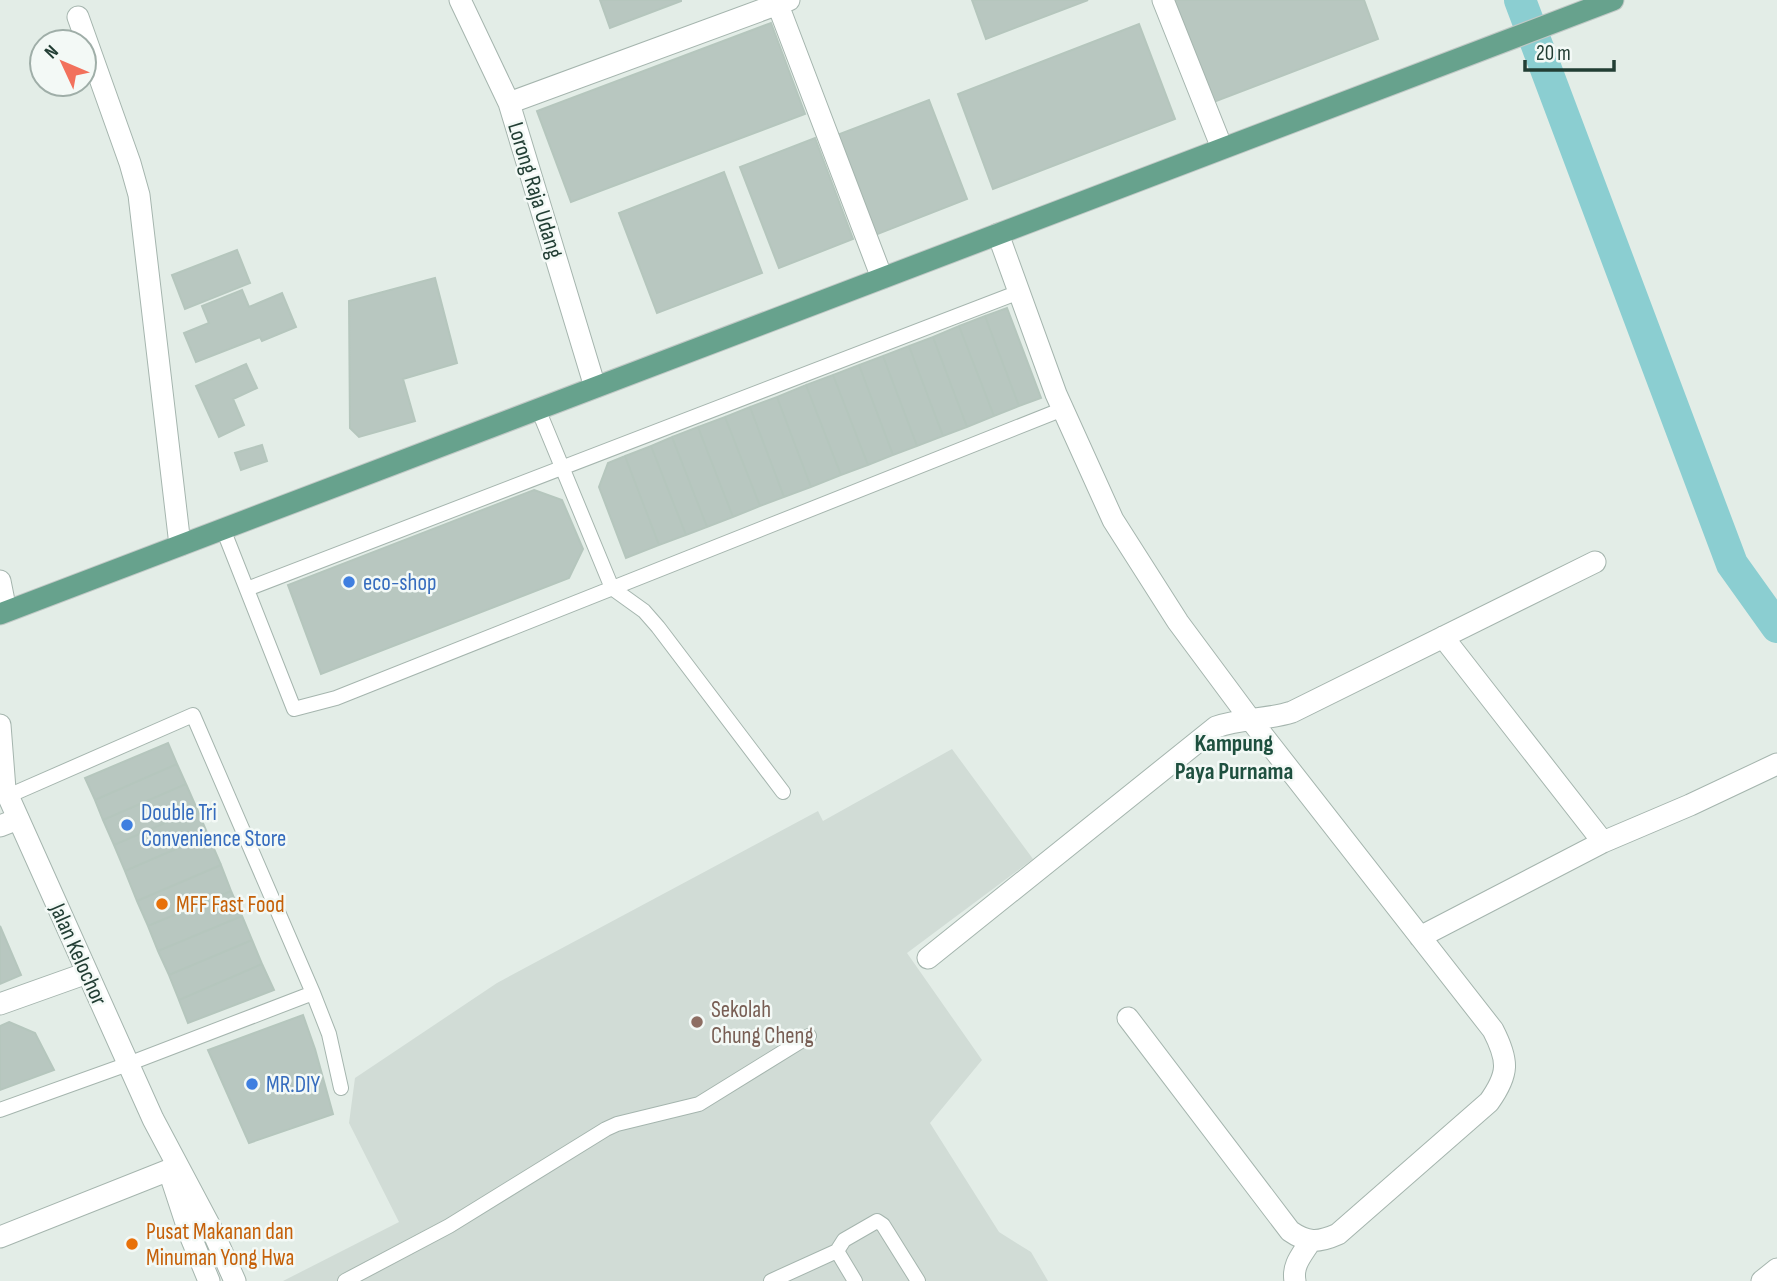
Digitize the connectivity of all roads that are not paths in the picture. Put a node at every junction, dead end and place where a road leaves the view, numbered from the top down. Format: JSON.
{"nodes":[{"id":1,"x":460,"y":0,"type":"edge"},
{"id":2,"x":1163,"y":0,"type":"edge"},
{"id":3,"x":1613,"y":0,"type":"edge"},
{"id":4,"x":784,"y":3,"type":"edge"},
{"id":5,"x":78,"y":17,"type":"dead end"},
{"id":6,"x":509,"y":103,"type":"junction"},
{"id":7,"x":1222,"y":148,"type":"junction"},
{"id":8,"x":998,"y":234,"type":"junction"},
{"id":9,"x":882,"y":278,"type":"junction"},
{"id":10,"x":1019,"y":292,"type":"junction"},
{"id":11,"x":595,"y":387,"type":"junction"},
{"id":12,"x":538,"y":409,"type":"junction"},
{"id":13,"x":1063,"y":410,"type":"junction"},
{"id":14,"x":563,"y":468,"type":"junction"},
{"id":15,"x":223,"y":529,"type":"junction"},
{"id":16,"x":180,"y":545,"type":"junction"},
{"id":17,"x":1595,"y":562,"type":"dead end"},
{"id":18,"x":0,"y":581,"type":"edge"},
{"id":19,"x":612,"y":588,"type":"junction"},
{"id":20,"x":247,"y":589,"type":"junction"},
{"id":21,"x":3,"y":612,"type":"edge"},
{"id":22,"x":1443,"y":637,"type":"junction"},
{"id":23,"x":1250,"y":719,"type":"junction"},
{"id":24,"x":0,"y":725,"type":"edge"},
{"id":25,"x":1777,"y":764,"type":"edge"},
{"id":26,"x":4,"y":789,"type":"edge"},
{"id":27,"x":783,"y":792,"type":"dead end"},
{"id":28,"x":9,"y":822,"type":"edge"},
{"id":29,"x":1603,"y":842,"type":"junction"},
{"id":30,"x":1420,"y":937,"type":"junction"},
{"id":31,"x":928,"y":958,"type":"dead end"},
{"id":32,"x":87,"y":973,"type":"junction"},
{"id":33,"x":313,"y":993,"type":"junction"},
{"id":34,"x":0,"y":1004,"type":"edge"},
{"id":35,"x":1128,"y":1018,"type":"dead end"},
{"id":36,"x":809,"y":1036,"type":"dead end"},
{"id":37,"x":128,"y":1064,"type":"junction"},
{"id":38,"x":341,"y":1088,"type":"dead end"},
{"id":39,"x":0,"y":1110,"type":"edge"},
{"id":40,"x":153,"y":1119,"type":"junction"},
{"id":41,"x":169,"y":1170,"type":"junction"},
{"id":42,"x":0,"y":1237,"type":"edge"},
{"id":43,"x":1310,"y":1242,"type":"junction"},
{"id":44,"x":837,"y":1251,"type":"junction"},
{"id":45,"x":1777,"y":1269,"type":"edge"},
{"id":46,"x":209,"y":1281,"type":"edge"},
{"id":47,"x":234,"y":1281,"type":"edge"},
{"id":48,"x":345,"y":1281,"type":"edge"},
{"id":49,"x":771,"y":1281,"type":"edge"},
{"id":50,"x":855,"y":1281,"type":"edge"},
{"id":51,"x":918,"y":1281,"type":"edge"},
{"id":52,"x":1295,"y":1281,"type":"edge"},
{"id":53,"x":1762,"y":1281,"type":"edge"}],
"edges":[{"from":1,"to":6,"type":"street","name":"Lorong Raja Udang"},
{"from":2,"to":7,"type":"street"},
{"from":3,"to":7,"type":"main road"},
{"from":4,"to":6,"type":"street"},
{"from":4,"to":9,"type":"street"},
{"from":5,"to":16,"type":"street"},
{"from":6,"to":11,"type":"street","name":"Lorong Raja Udang"},
{"from":7,"to":8,"type":"main road"},
{"from":8,"to":9,"type":"main road"},
{"from":8,"to":10,"type":"street"},
{"from":9,"to":11,"type":"main road"},
{"from":10,"to":13,"type":"street"},
{"from":10,"to":14,"type":"lane"},
{"from":11,"to":12,"type":"main road"},
{"from":12,"to":14,"type":"lane"},
{"from":12,"to":15,"type":"main road"},
{"from":13,"to":19,"type":"lane"},
{"from":13,"to":23,"type":"street"},
{"from":14,"to":19,"type":"lane"},
{"from":14,"to":20,"type":"lane"},
{"from":15,"to":16,"type":"main road"},
{"from":15,"to":20,"type":"lane"},
{"from":16,"to":21,"type":"main road"},
{"from":17,"to":22,"type":"street"},
{"from":18,"to":21,"type":"street"},
{"from":19,"to":20,"type":"lane"},
{"from":19,"to":27,"type":"lane"},
{"from":22,"to":23,"type":"street"},
{"from":22,"to":29,"type":"street"},
{"from":23,"to":30,"type":"street"},
{"from":23,"to":31,"type":"street"},
{"from":24,"to":26,"type":"street","name":"Jalan Kelochor"},
{"from":25,"to":29,"type":"street"},
{"from":26,"to":28,"type":"street","name":"Jalan Kelochor"},
{"from":26,"to":33,"type":"lane"},
{"from":28,"to":32,"type":"street","name":"Jalan Kelochor"},
{"from":29,"to":30,"type":"street"},
{"from":30,"to":43,"type":"street"},
{"from":32,"to":34,"type":"street"},
{"from":32,"to":37,"type":"street","name":"Jalan Kelochor"},
{"from":33,"to":37,"type":"lane"},
{"from":33,"to":38,"type":"lane"},
{"from":35,"to":43,"type":"street"},
{"from":36,"to":48,"type":"lane"},
{"from":37,"to":39,"type":"lane"},
{"from":37,"to":40,"type":"street","name":"Jalan Kelochor"},
{"from":40,"to":41,"type":"street","name":"Jalan Kelochor"},
{"from":40,"to":47,"type":"street","name":"Jalan Kelochor"},
{"from":41,"to":42,"type":"street"},
{"from":41,"to":46,"type":"street","name":"Jalan Kelochor"},
{"from":43,"to":52,"type":"street"},
{"from":44,"to":49,"type":"lane"},
{"from":44,"to":50,"type":"lane"},
{"from":44,"to":51,"type":"lane"},
{"from":45,"to":53,"type":"street"}]}
